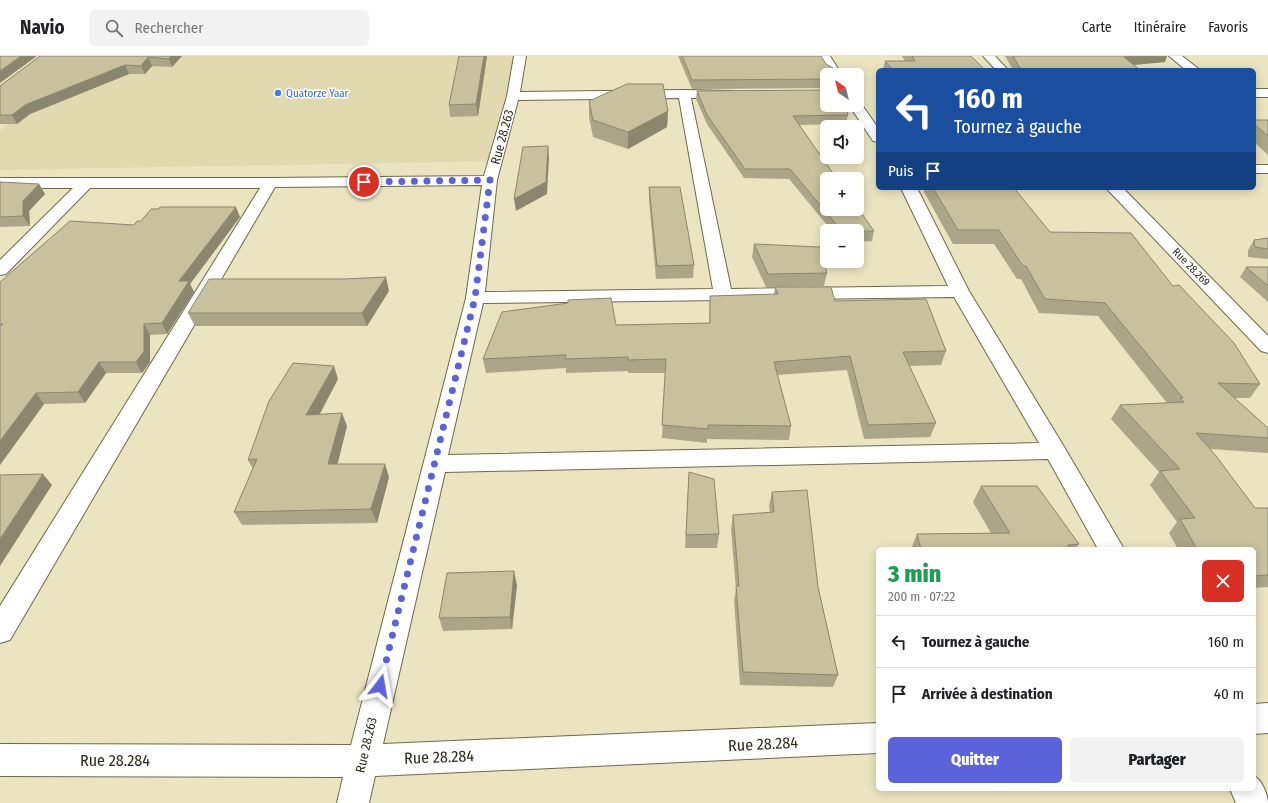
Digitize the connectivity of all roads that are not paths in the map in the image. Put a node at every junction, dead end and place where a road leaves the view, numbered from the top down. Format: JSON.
{"nodes":[{"id":1,"x":520,"y":56,"type":"edge"},
{"id":2,"x":824,"y":56,"type":"edge"},
{"id":3,"x":989,"y":56,"type":"edge"},
{"id":4,"x":1175,"y":56,"type":"edge"},
{"id":5,"x":832,"y":68,"type":"edge"},
{"id":6,"x":1000,"y":68,"type":"edge"},
{"id":7,"x":1191,"y":68,"type":"edge"},
{"id":8,"x":1256,"y":93,"type":"edge"},
{"id":9,"x":1268,"y":93,"type":"edge"},
{"id":10,"x":684,"y":94,"type":"junction"},
{"id":11,"x":740,"y":94,"type":"edge"},
{"id":12,"x":513,"y":96,"type":"junction"},
{"id":13,"x":860,"y":112,"type":"edge"},
{"id":14,"x":876,"y":135,"type":"edge"},
{"id":15,"x":1256,"y":169,"type":"edge"},
{"id":16,"x":1268,"y":169,"type":"edge"},
{"id":17,"x":490,"y":180,"type":"junction"},
{"id":18,"x":0,"y":183,"type":"edge"},
{"id":19,"x":86,"y":183,"type":"junction"},
{"id":20,"x":270,"y":183,"type":"junction"},
{"id":21,"x":910,"y":190,"type":"edge"},
{"id":22,"x":1116,"y":190,"type":"edge"},
{"id":23,"x":0,"y":270,"type":"edge"},
{"id":24,"x":960,"y":291,"type":"junction"},
{"id":25,"x":723,"y":294,"type":"junction"},
{"id":26,"x":475,"y":298,"type":"junction"},
{"id":27,"x":1268,"y":347,"type":"edge"},
{"id":28,"x":1055,"y":450,"type":"junction"},
{"id":29,"x":434,"y":464,"type":"junction"},
{"id":30,"x":1110,"y":547,"type":"edge"},
{"id":31,"x":0,"y":631,"type":"edge"},
{"id":32,"x":1268,"y":718,"type":"edge"},
{"id":33,"x":1256,"y":719,"type":"edge"},
{"id":34,"x":876,"y":738,"type":"edge"},
{"id":35,"x":0,"y":760,"type":"edge"},
{"id":36,"x":362,"y":761,"type":"junction"},
{"id":37,"x":1247,"y":791,"type":"edge"},
{"id":38,"x":353,"y":803,"type":"edge"},
{"id":39,"x":1254,"y":803,"type":"edge"}],
"edges":[{"from":1,"to":12,"type":"street","name":"Rue 28.263"},
{"from":2,"to":5,"type":"street"},
{"from":3,"to":6,"type":"street"},
{"from":4,"to":7,"type":"street"},
{"from":8,"to":9,"type":"street"},
{"from":10,"to":11,"type":"street"},
{"from":10,"to":12,"type":"street"},
{"from":10,"to":25,"type":"street"},
{"from":12,"to":17,"type":"street","name":"Rue 28.263"},
{"from":13,"to":14,"type":"street"},
{"from":15,"to":16,"type":"street"},
{"from":17,"to":20,"type":"street"},
{"from":17,"to":26,"type":"street","name":"Rue 28.263"},
{"from":18,"to":19,"type":"street"},
{"from":19,"to":20,"type":"street"},
{"from":19,"to":23,"type":"street"},
{"from":20,"to":31,"type":"street"},
{"from":21,"to":24,"type":"street"},
{"from":22,"to":27,"type":"street","name":"Rue 28.269"},
{"from":24,"to":25,"type":"street"},
{"from":24,"to":28,"type":"street"},
{"from":25,"to":26,"type":"street"},
{"from":26,"to":29,"type":"street","name":"Rue 28.263"},
{"from":28,"to":29,"type":"street"},
{"from":28,"to":30,"type":"street"},
{"from":29,"to":36,"type":"street","name":"Rue 28.263"},
{"from":32,"to":33,"type":"street"},
{"from":34,"to":36,"type":"street","name":"Rue 28.284"},
{"from":35,"to":36,"type":"street","name":"Rue 28.284"},
{"from":36,"to":38,"type":"street","name":"Rue 28.263"},
{"from":37,"to":39,"type":"street"}]}
